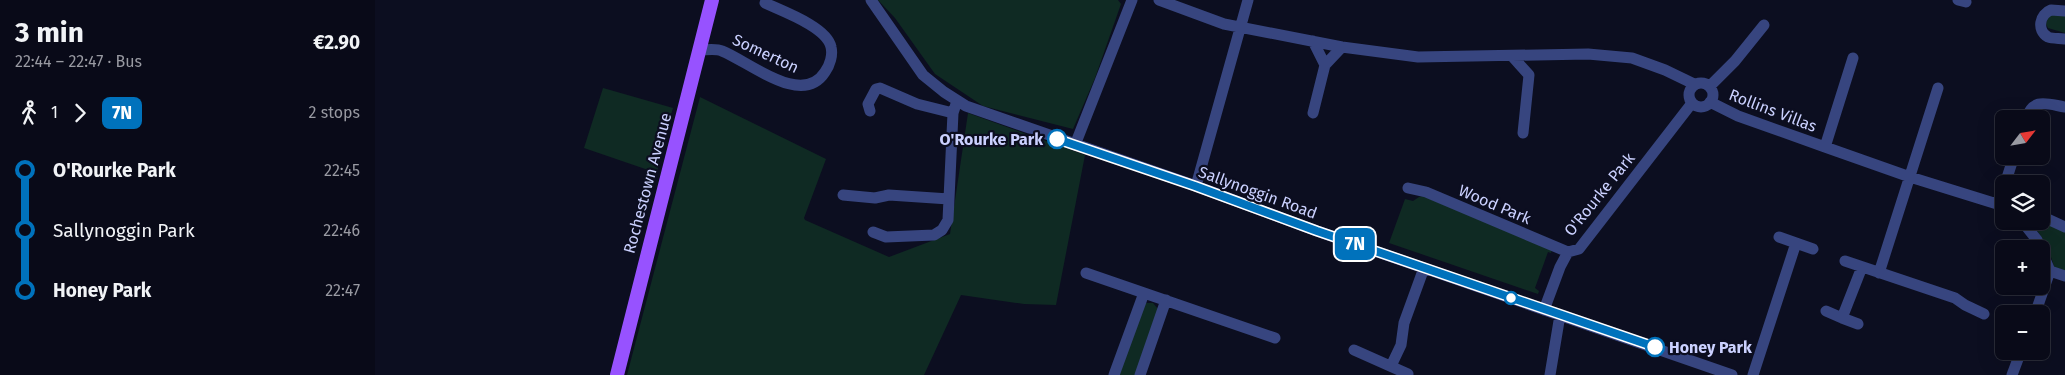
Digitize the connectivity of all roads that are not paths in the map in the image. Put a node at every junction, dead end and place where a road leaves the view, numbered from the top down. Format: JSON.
{"nodes":[{"id":1,"x":712,"y":0,"type":"edge"},
{"id":2,"x":871,"y":0,"type":"edge"},
{"id":3,"x":1133,"y":0,"type":"edge"},
{"id":4,"x":1159,"y":0,"type":"edge"},
{"id":5,"x":1248,"y":0,"type":"edge"},
{"id":6,"x":765,"y":3,"type":"dead end"},
{"id":7,"x":2065,"y":11,"type":"edge"},
{"id":8,"x":1763,"y":25,"type":"dead end"},
{"id":9,"x":1241,"y":26,"type":"junction"},
{"id":10,"x":2065,"y":39,"type":"edge"},
{"id":11,"x":1313,"y":41,"type":"junction"},
{"id":12,"x":1341,"y":47,"type":"junction"},
{"id":13,"x":699,"y":50,"type":"junction"},
{"id":14,"x":1544,"y":54,"type":"junction"},
{"id":15,"x":1511,"y":56,"type":"junction"},
{"id":16,"x":1853,"y":58,"type":"dead end"},
{"id":17,"x":1325,"y":65,"type":"junction"},
{"id":18,"x":1529,"y":75,"type":"junction"},
{"id":19,"x":1694,"y":84,"type":"junction"},
{"id":20,"x":1710,"y":86,"type":"junction"},
{"id":21,"x":1938,"y":88,"type":"dead end"},
{"id":22,"x":957,"y":101,"type":"junction"},
{"id":23,"x":1711,"y":102,"type":"junction"},
{"id":24,"x":1692,"y":103,"type":"junction"},
{"id":25,"x":2065,"y":107,"type":"edge"},
{"id":26,"x":870,"y":110,"type":"dead end"},
{"id":27,"x":2029,"y":110,"type":"edge"},
{"id":28,"x":953,"y":113,"type":"junction"},
{"id":29,"x":1313,"y":113,"type":"dead end"},
{"id":30,"x":1523,"y":133,"type":"dead end"},
{"id":31,"x":1075,"y":145,"type":"junction"},
{"id":32,"x":1825,"y":147,"type":"junction"},
{"id":33,"x":1910,"y":177,"type":"junction"},
{"id":34,"x":1195,"y":186,"type":"junction"},
{"id":35,"x":1408,"y":188,"type":"dead end"},
{"id":36,"x":843,"y":195,"type":"dead end"},
{"id":37,"x":1995,"y":195,"type":"edge"},
{"id":38,"x":949,"y":199,"type":"junction"},
{"id":39,"x":2050,"y":220,"type":"edge"},
{"id":40,"x":2065,"y":227,"type":"edge"},
{"id":41,"x":2029,"y":230,"type":"edge"},
{"id":42,"x":873,"y":232,"type":"dead end"},
{"id":43,"x":1779,"y":237,"type":"dead end"},
{"id":44,"x":2037,"y":240,"type":"edge"},
{"id":45,"x":1796,"y":244,"type":"junction"},
{"id":46,"x":1813,"y":249,"type":"dead end"},
{"id":47,"x":1568,"y":252,"type":"junction"},
{"id":48,"x":1845,"y":261,"type":"dead end"},
{"id":49,"x":1862,"y":267,"type":"junction"},
{"id":50,"x":1424,"y":268,"type":"junction"},
{"id":51,"x":2050,"y":271,"type":"edge"},
{"id":52,"x":1086,"y":273,"type":"dead end"},
{"id":53,"x":1879,"y":273,"type":"junction"},
{"id":54,"x":2065,"y":276,"type":"edge"},
{"id":55,"x":1144,"y":293,"type":"junction"},
{"id":56,"x":1166,"y":300,"type":"junction"},
{"id":57,"x":1544,"y":310,"type":"junction"},
{"id":58,"x":1826,"y":311,"type":"dead end"},
{"id":59,"x":1984,"y":314,"type":"dead end"},
{"id":60,"x":1560,"y":315,"type":"junction"},
{"id":61,"x":1842,"y":318,"type":"junction"},
{"id":62,"x":1858,"y":324,"type":"dead end"},
{"id":63,"x":1275,"y":338,"type":"dead end"},
{"id":64,"x":1354,"y":350,"type":"dead end"},
{"id":65,"x":2018,"y":360,"type":"edge"},
{"id":66,"x":1391,"y":366,"type":"junction"},
{"id":67,"x":1408,"y":374,"type":"edge"},
{"id":68,"x":617,"y":375,"type":"edge"},
{"id":69,"x":1114,"y":375,"type":"edge"},
{"id":70,"x":1139,"y":375,"type":"edge"},
{"id":71,"x":1550,"y":375,"type":"edge"},
{"id":72,"x":1732,"y":375,"type":"edge"},
{"id":73,"x":1753,"y":375,"type":"edge"},
{"id":74,"x":2012,"y":375,"type":"edge"}],
"edges":[{"from":1,"to":13,"type":"main road","name":"Rochestown Avenue"},
{"from":2,"to":22,"type":"street","name":"Sallynoggin Road"},
{"from":3,"to":31,"type":"street"},
{"from":4,"to":9,"type":"street"},
{"from":5,"to":9,"type":"street"},
{"from":6,"to":13,"type":"street","name":"Somerton"},
{"from":7,"to":10,"type":"street"},
{"from":8,"to":20,"type":"street"},
{"from":9,"to":11,"type":"street"},
{"from":9,"to":34,"type":"street"},
{"from":11,"to":12,"type":"street"},
{"from":11,"to":17,"type":"street"},
{"from":12,"to":15,"type":"street"},
{"from":12,"to":17,"type":"street"},
{"from":13,"to":68,"type":"main road","name":"Rochestown Avenue"},
{"from":14,"to":15,"type":"street"},
{"from":14,"to":18,"type":"street"},
{"from":14,"to":19,"type":"street"},
{"from":15,"to":18,"type":"street"},
{"from":16,"to":32,"type":"street","name":"Rollins Villas"},
{"from":17,"to":29,"type":"street"},
{"from":18,"to":30,"type":"street"},
{"from":19,"to":20,"type":"street"},
{"from":19,"to":24,"type":"street"},
{"from":20,"to":23,"type":"street"},
{"from":21,"to":33,"type":"street"},
{"from":22,"to":28,"type":"street"},
{"from":22,"to":31,"type":"street","name":"Sallynoggin Road"},
{"from":23,"to":24,"type":"street"},
{"from":23,"to":32,"type":"street","name":"Rollins Villas"},
{"from":24,"to":47,"type":"street","name":"O'Rourke Park"},
{"from":25,"to":27,"type":"street"},
{"from":26,"to":28,"type":"street"},
{"from":28,"to":38,"type":"street"},
{"from":31,"to":34,"type":"street","name":"Sallynoggin Road"},
{"from":32,"to":33,"type":"street","name":"Rollins Villas"},
{"from":33,"to":37,"type":"street","name":"Rollins Villas"},
{"from":33,"to":53,"type":"street"},
{"from":34,"to":50,"type":"street","name":"Sallynoggin Road"},
{"from":35,"to":47,"type":"street","name":"Wood Park"},
{"from":36,"to":38,"type":"street"},
{"from":38,"to":42,"type":"street"},
{"from":39,"to":40,"type":"street"},
{"from":41,"to":44,"type":"street"},
{"from":43,"to":45,"type":"street"},
{"from":45,"to":46,"type":"street"},
{"from":45,"to":73,"type":"street"},
{"from":47,"to":57,"type":"street","name":"O'Rourke Park"},
{"from":48,"to":49,"type":"street"},
{"from":49,"to":53,"type":"street"},
{"from":49,"to":61,"type":"street"},
{"from":50,"to":57,"type":"street","name":"Sallynoggin Road"},
{"from":50,"to":66,"type":"street"},
{"from":51,"to":54,"type":"street"},
{"from":52,"to":55,"type":"street"},
{"from":53,"to":59,"type":"street"},
{"from":55,"to":56,"type":"street"},
{"from":55,"to":69,"type":"street"},
{"from":56,"to":63,"type":"street"},
{"from":56,"to":70,"type":"street"},
{"from":57,"to":60,"type":"street","name":"Sallynoggin Road"},
{"from":58,"to":61,"type":"street"},
{"from":60,"to":71,"type":"street"},
{"from":60,"to":72,"type":"street","name":"Sallynoggin Road"},
{"from":61,"to":62,"type":"street"},
{"from":64,"to":66,"type":"street"},
{"from":65,"to":74,"type":"street"},
{"from":66,"to":67,"type":"street"}]}
